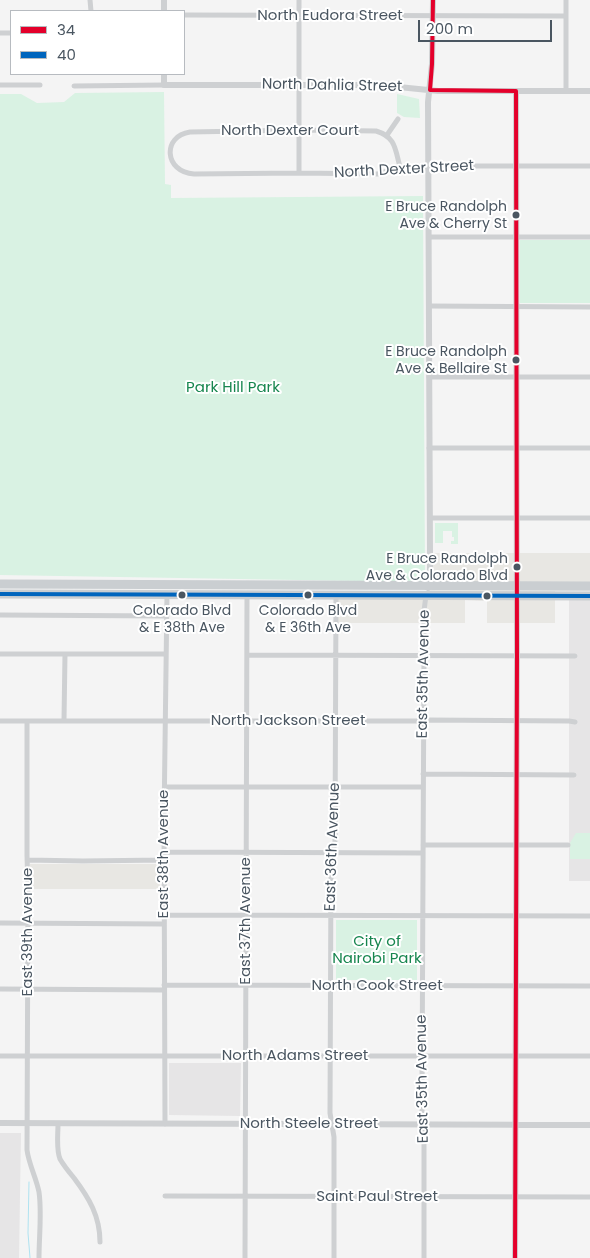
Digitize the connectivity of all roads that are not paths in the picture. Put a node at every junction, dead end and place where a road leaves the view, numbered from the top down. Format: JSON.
{"nodes":[{"id":1,"x":299,"y":0,"type":"edge"},
{"id":2,"x":433,"y":0,"type":"edge"},
{"id":3,"x":566,"y":0,"type":"edge"},
{"id":4,"x":185,"y":15,"type":"edge"},
{"id":5,"x":299,"y":16,"type":"junction"},
{"id":6,"x":433,"y":16,"type":"junction"},
{"id":7,"x":566,"y":16,"type":"junction"},
{"id":8,"x":164,"y":75,"type":"edge"},
{"id":9,"x":0,"y":85,"type":"edge"},
{"id":10,"x":40,"y":85,"type":"dead end"},
{"id":11,"x":164,"y":85,"type":"junction"},
{"id":12,"x":299,"y":85,"type":"junction"},
{"id":13,"x":74,"y":86,"type":"dead end"},
{"id":14,"x":430,"y":90,"type":"junction"},
{"id":15,"x":516,"y":91,"type":"junction"},
{"id":16,"x":566,"y":91,"type":"junction"},
{"id":17,"x":590,"y":91,"type":"edge"},
{"id":18,"x":398,"y":120,"type":"dead end"},
{"id":19,"x":299,"y":130,"type":"junction"},
{"id":20,"x":387,"y":135,"type":"junction"},
{"id":21,"x":171,"y":153,"type":"joint"},
{"id":22,"x":428,"y":166,"type":"junction"},
{"id":23,"x":515,"y":166,"type":"junction"},
{"id":24,"x":590,"y":166,"type":"edge"},
{"id":25,"x":400,"y":167,"type":"junction"},
{"id":26,"x":299,"y":173,"type":"junction"},
{"id":27,"x":515,"y":236,"type":"junction"},
{"id":28,"x":429,"y":237,"type":"junction"},
{"id":29,"x":590,"y":237,"type":"edge"},
{"id":30,"x":429,"y":306,"type":"junction"},
{"id":31,"x":516,"y":307,"type":"junction"},
{"id":32,"x":590,"y":307,"type":"edge"},
{"id":33,"x":429,"y":377,"type":"junction"},
{"id":34,"x":516,"y":377,"type":"junction"},
{"id":35,"x":590,"y":377,"type":"edge"},
{"id":36,"x":429,"y":448,"type":"junction"},
{"id":37,"x":516,"y":448,"type":"junction"},
{"id":38,"x":590,"y":448,"type":"edge"},
{"id":39,"x":430,"y":518,"type":"junction"},
{"id":40,"x":516,"y":518,"type":"junction"},
{"id":41,"x":590,"y":518,"type":"edge"},
{"id":42,"x":0,"y":584,"type":"edge"},
{"id":43,"x":167,"y":584,"type":"junction"},
{"id":44,"x":248,"y":585,"type":"junction"},
{"id":45,"x":336,"y":585,"type":"junction"},
{"id":46,"x":429,"y":585,"type":"junction"},
{"id":47,"x":517,"y":586,"type":"junction"},
{"id":48,"x":590,"y":586,"type":"edge"},
{"id":49,"x":0,"y":594,"type":"edge"},
{"id":50,"x":167,"y":594,"type":"junction"},
{"id":51,"x":248,"y":595,"type":"junction"},
{"id":52,"x":336,"y":595,"type":"junction"},
{"id":53,"x":426,"y":595,"type":"junction"},
{"id":54,"x":517,"y":596,"type":"junction"},
{"id":55,"x":590,"y":596,"type":"edge"},
{"id":56,"x":0,"y":615,"type":"edge"},
{"id":57,"x":167,"y":616,"type":"junction"},
{"id":58,"x":0,"y":654,"type":"edge"},
{"id":59,"x":64,"y":654,"type":"junction"},
{"id":60,"x":166,"y":654,"type":"junction"},
{"id":61,"x":247,"y":655,"type":"junction"},
{"id":62,"x":336,"y":656,"type":"junction"},
{"id":63,"x":424,"y":656,"type":"junction"},
{"id":64,"x":517,"y":656,"type":"junction"},
{"id":65,"x":575,"y":656,"type":"dead end"},
{"id":66,"x":64,"y":720,"type":"junction"},
{"id":67,"x":424,"y":720,"type":"junction"},
{"id":68,"x":516,"y":720,"type":"junction"},
{"id":69,"x":0,"y":721,"type":"edge"},
{"id":70,"x":27,"y":721,"type":"junction"},
{"id":71,"x":165,"y":721,"type":"junction"},
{"id":72,"x":247,"y":721,"type":"junction"},
{"id":73,"x":335,"y":721,"type":"junction"},
{"id":74,"x":575,"y":722,"type":"dead end"},
{"id":75,"x":423,"y":774,"type":"junction"},
{"id":76,"x":516,"y":775,"type":"junction"},
{"id":77,"x":574,"y":775,"type":"dead end"},
{"id":78,"x":247,"y":786,"type":"junction"},
{"id":79,"x":165,"y":787,"type":"junction"},
{"id":80,"x":335,"y":787,"type":"junction"},
{"id":81,"x":423,"y":788,"type":"junction"},
{"id":82,"x":423,"y":845,"type":"junction"},
{"id":83,"x":516,"y":845,"type":"junction"},
{"id":84,"x":568,"y":845,"type":"dead end"},
{"id":85,"x":164,"y":852,"type":"junction"},
{"id":86,"x":247,"y":852,"type":"junction"},
{"id":87,"x":333,"y":853,"type":"junction"},
{"id":88,"x":423,"y":853,"type":"junction"},
{"id":89,"x":27,"y":860,"type":"junction"},
{"id":90,"x":164,"y":860,"type":"junction"},
{"id":91,"x":164,"y":915,"type":"junction"},
{"id":92,"x":247,"y":915,"type":"junction"},
{"id":93,"x":330,"y":916,"type":"junction"},
{"id":94,"x":423,"y":916,"type":"junction"},
{"id":95,"x":516,"y":916,"type":"junction"},
{"id":96,"x":590,"y":916,"type":"edge"},
{"id":97,"x":0,"y":923,"type":"edge"},
{"id":98,"x":28,"y":924,"type":"junction"},
{"id":99,"x":164,"y":924,"type":"junction"},
{"id":100,"x":246,"y":986,"type":"junction"},
{"id":101,"x":330,"y":986,"type":"junction"},
{"id":102,"x":423,"y":986,"type":"junction"},
{"id":103,"x":516,"y":986,"type":"junction"},
{"id":104,"x":590,"y":986,"type":"edge"},
{"id":105,"x":164,"y":988,"type":"junction"},
{"id":106,"x":0,"y":989,"type":"edge"},
{"id":107,"x":28,"y":990,"type":"junction"},
{"id":108,"x":0,"y":1056,"type":"edge"},
{"id":109,"x":28,"y":1056,"type":"junction"},
{"id":110,"x":165,"y":1056,"type":"junction"},
{"id":111,"x":246,"y":1056,"type":"junction"},
{"id":112,"x":330,"y":1056,"type":"junction"},
{"id":113,"x":422,"y":1056,"type":"junction"},
{"id":114,"x":516,"y":1056,"type":"junction"},
{"id":115,"x":590,"y":1056,"type":"edge"},
{"id":116,"x":0,"y":1123,"type":"edge"},
{"id":117,"x":25,"y":1123,"type":"junction"},
{"id":118,"x":58,"y":1124,"type":"junction"},
{"id":119,"x":164,"y":1124,"type":"junction"},
{"id":120,"x":246,"y":1124,"type":"junction"},
{"id":121,"x":333,"y":1124,"type":"junction"},
{"id":122,"x":424,"y":1125,"type":"junction"},
{"id":123,"x":516,"y":1125,"type":"junction"},
{"id":124,"x":590,"y":1125,"type":"edge"},
{"id":125,"x":165,"y":1196,"type":"dead end"},
{"id":126,"x":245,"y":1196,"type":"junction"},
{"id":127,"x":334,"y":1196,"type":"junction"},
{"id":128,"x":424,"y":1197,"type":"junction"},
{"id":129,"x":516,"y":1197,"type":"junction"},
{"id":130,"x":590,"y":1197,"type":"edge"},
{"id":131,"x":100,"y":1242,"type":"dead end"},
{"id":132,"x":39,"y":1258,"type":"edge"},
{"id":133,"x":245,"y":1258,"type":"edge"},
{"id":134,"x":334,"y":1258,"type":"edge"},
{"id":135,"x":424,"y":1258,"type":"edge"},
{"id":136,"x":516,"y":1258,"type":"edge"}],
"edges":[{"from":1,"to":5,"type":"street"},
{"from":2,"to":6,"type":"street","name":"East 35th Avenue"},
{"from":3,"to":7,"type":"street"},
{"from":4,"to":5,"type":"street","name":"North Eudora Street"},
{"from":5,"to":6,"type":"street","name":"North Eudora Street"},
{"from":5,"to":12,"type":"street"},
{"from":6,"to":7,"type":"street","name":"North Eudora Street"},
{"from":6,"to":14,"type":"street","name":"East 35th Avenue"},
{"from":7,"to":16,"type":"street"},
{"from":8,"to":11,"type":"street"},
{"from":9,"to":10,"type":"street"},
{"from":11,"to":12,"type":"street","name":"North Dahlia Street"},
{"from":11,"to":13,"type":"street","name":"North Dahlia Street"},
{"from":12,"to":14,"type":"street","name":"North Dahlia Street"},
{"from":12,"to":19,"type":"street"},
{"from":14,"to":15,"type":"street","name":"North Dahlia Street"},
{"from":14,"to":22,"type":"street","name":"East 35th Avenue"},
{"from":15,"to":16,"type":"street","name":"North Dahlia Street"},
{"from":15,"to":23,"type":"street"},
{"from":16,"to":17,"type":"street","name":"North Dahlia Street"},
{"from":18,"to":20,"type":"street"},
{"from":19,"to":20,"type":"street","name":"North Dexter Court"},
{"from":19,"to":21,"type":"street","name":"North Dexter Court"},
{"from":19,"to":26,"type":"street"},
{"from":20,"to":25,"type":"street"},
{"from":21,"to":26,"type":"street","name":"North Dexter Street"},
{"from":22,"to":23,"type":"street","name":"North Dexter Street"},
{"from":22,"to":25,"type":"street","name":"North Dexter Street"},
{"from":22,"to":28,"type":"street","name":"East 35th Avenue"},
{"from":23,"to":24,"type":"street","name":"North Dexter Street"},
{"from":23,"to":27,"type":"street"},
{"from":25,"to":26,"type":"street","name":"North Dexter Street"},
{"from":27,"to":28,"type":"street"},
{"from":27,"to":29,"type":"street"},
{"from":27,"to":31,"type":"street"},
{"from":28,"to":30,"type":"street","name":"East 35th Avenue"},
{"from":30,"to":31,"type":"street"},
{"from":30,"to":33,"type":"street","name":"East 35th Avenue"},
{"from":31,"to":32,"type":"street"},
{"from":31,"to":34,"type":"street"},
{"from":33,"to":34,"type":"street"},
{"from":33,"to":36,"type":"street","name":"East 35th Avenue"},
{"from":34,"to":35,"type":"street"},
{"from":34,"to":37,"type":"street"},
{"from":36,"to":37,"type":"street"},
{"from":36,"to":39,"type":"street","name":"East 35th Avenue"},
{"from":37,"to":38,"type":"street"},
{"from":37,"to":40,"type":"street"},
{"from":39,"to":40,"type":"street"},
{"from":39,"to":46,"type":"street","name":"East 35th Avenue"},
{"from":40,"to":41,"type":"street"},
{"from":40,"to":47,"type":"street"},
{"from":42,"to":43,"type":"main road"},
{"from":43,"to":44,"type":"main road"},
{"from":43,"to":50,"type":"street","name":"East 38th Avenue"},
{"from":44,"to":45,"type":"main road"},
{"from":44,"to":51,"type":"street","name":"East 37th Avenue"},
{"from":45,"to":46,"type":"main road"},
{"from":45,"to":52,"type":"street","name":"East 36th Avenue"},
{"from":46,"to":47,"type":"main road"},
{"from":46,"to":53,"type":"street","name":"East 35th Avenue"},
{"from":47,"to":48,"type":"main road"},
{"from":47,"to":54,"type":"street"},
{"from":49,"to":50,"type":"main road"},
{"from":50,"to":51,"type":"main road"},
{"from":50,"to":57,"type":"street","name":"East 38th Avenue"},
{"from":51,"to":52,"type":"main road"},
{"from":51,"to":61,"type":"street","name":"East 37th Avenue"},
{"from":52,"to":53,"type":"main road"},
{"from":52,"to":62,"type":"street","name":"East 36th Avenue"},
{"from":53,"to":54,"type":"main road"},
{"from":53,"to":63,"type":"street","name":"East 35th Avenue"},
{"from":54,"to":55,"type":"main road"},
{"from":54,"to":64,"type":"street"},
{"from":56,"to":57,"type":"street"},
{"from":57,"to":60,"type":"street","name":"East 38th Avenue"},
{"from":58,"to":59,"type":"street"},
{"from":59,"to":60,"type":"street"},
{"from":59,"to":66,"type":"street"},
{"from":60,"to":71,"type":"street","name":"East 38th Avenue"},
{"from":61,"to":62,"type":"street"},
{"from":61,"to":72,"type":"street","name":"East 37th Avenue"},
{"from":62,"to":63,"type":"street"},
{"from":62,"to":73,"type":"street","name":"East 36th Avenue"},
{"from":63,"to":64,"type":"street"},
{"from":63,"to":67,"type":"street","name":"East 35th Avenue"},
{"from":64,"to":65,"type":"street"},
{"from":64,"to":68,"type":"street"},
{"from":66,"to":70,"type":"street","name":"North Jackson Street"},
{"from":66,"to":71,"type":"street","name":"North Jackson Street"},
{"from":67,"to":68,"type":"street","name":"North Jackson Street"},
{"from":67,"to":73,"type":"street","name":"North Jackson Street"},
{"from":67,"to":75,"type":"street","name":"East 35th Avenue"},
{"from":68,"to":74,"type":"street","name":"North Jackson Street"},
{"from":68,"to":76,"type":"street"},
{"from":69,"to":70,"type":"street","name":"North Jackson Street"},
{"from":70,"to":89,"type":"street","name":"East 39th Avenue"},
{"from":71,"to":72,"type":"street","name":"North Jackson Street"},
{"from":71,"to":79,"type":"street","name":"East 38th Avenue"},
{"from":72,"to":73,"type":"street","name":"North Jackson Street"},
{"from":72,"to":78,"type":"street","name":"East 37th Avenue"},
{"from":73,"to":80,"type":"street","name":"East 36th Avenue"},
{"from":75,"to":76,"type":"street"},
{"from":75,"to":81,"type":"street","name":"East 35th Avenue"},
{"from":76,"to":77,"type":"street"},
{"from":76,"to":83,"type":"street"},
{"from":78,"to":79,"type":"street"},
{"from":78,"to":80,"type":"street"},
{"from":78,"to":86,"type":"street","name":"East 37th Avenue"},
{"from":79,"to":85,"type":"street","name":"East 38th Avenue"},
{"from":80,"to":81,"type":"street"},
{"from":80,"to":87,"type":"street","name":"East 36th Avenue"},
{"from":81,"to":82,"type":"street","name":"East 35th Avenue"},
{"from":82,"to":83,"type":"street"},
{"from":82,"to":88,"type":"street","name":"East 35th Avenue"},
{"from":83,"to":84,"type":"street"},
{"from":83,"to":95,"type":"street"},
{"from":85,"to":86,"type":"street"},
{"from":85,"to":90,"type":"street","name":"East 38th Avenue"},
{"from":86,"to":87,"type":"street"},
{"from":86,"to":92,"type":"street","name":"East 37th Avenue"},
{"from":87,"to":88,"type":"street"},
{"from":87,"to":93,"type":"street","name":"East 36th Avenue"},
{"from":88,"to":94,"type":"street","name":"East 35th Avenue"},
{"from":89,"to":90,"type":"street"},
{"from":89,"to":98,"type":"street","name":"East 39th Avenue"},
{"from":90,"to":91,"type":"street","name":"East 38th Avenue"},
{"from":91,"to":92,"type":"street"},
{"from":91,"to":99,"type":"street","name":"East 38th Avenue"},
{"from":92,"to":93,"type":"street"},
{"from":92,"to":100,"type":"street","name":"East 37th Avenue"},
{"from":93,"to":94,"type":"street"},
{"from":93,"to":101,"type":"street","name":"East 36th Avenue"},
{"from":94,"to":95,"type":"street"},
{"from":94,"to":102,"type":"street","name":"East 35th Avenue"},
{"from":95,"to":96,"type":"street"},
{"from":95,"to":103,"type":"street"},
{"from":97,"to":98,"type":"street"},
{"from":98,"to":99,"type":"street"},
{"from":98,"to":107,"type":"street","name":"East 39th Avenue"},
{"from":99,"to":105,"type":"street","name":"East 38th Avenue"},
{"from":100,"to":101,"type":"street","name":"North Cook Street"},
{"from":100,"to":105,"type":"street","name":"North Cook Street"},
{"from":100,"to":111,"type":"street","name":"East 37th Avenue"},
{"from":101,"to":102,"type":"street","name":"North Cook Street"},
{"from":101,"to":112,"type":"street","name":"East 36th Avenue"},
{"from":102,"to":103,"type":"street","name":"North Cook Street"},
{"from":102,"to":113,"type":"street","name":"East 35th Avenue"},
{"from":103,"to":104,"type":"street","name":"North Cook Street"},
{"from":103,"to":114,"type":"street"},
{"from":105,"to":107,"type":"street","name":"North Cook Street"},
{"from":105,"to":110,"type":"street","name":"East 38th Avenue"},
{"from":106,"to":107,"type":"street","name":"North Cook Street"},
{"from":107,"to":109,"type":"street","name":"East 39th Avenue"},
{"from":108,"to":109,"type":"street","name":"North Adams Street"},
{"from":109,"to":110,"type":"street","name":"North Adams Street"},
{"from":109,"to":117,"type":"street","name":"East 39th Avenue"},
{"from":110,"to":111,"type":"street","name":"North Adams Street"},
{"from":110,"to":119,"type":"street","name":"East 38th Avenue"},
{"from":111,"to":112,"type":"street","name":"North Adams Street"},
{"from":111,"to":120,"type":"street","name":"East 37th Avenue"},
{"from":112,"to":113,"type":"street","name":"North Adams Street"},
{"from":112,"to":121,"type":"street","name":"East 36th Avenue"},
{"from":113,"to":114,"type":"street","name":"North Adams Street"},
{"from":113,"to":122,"type":"street","name":"East 35th Avenue"},
{"from":114,"to":115,"type":"street","name":"North Adams Street"},
{"from":114,"to":123,"type":"street"},
{"from":116,"to":117,"type":"street","name":"North Steele Street"},
{"from":117,"to":118,"type":"street","name":"North Steele Street"},
{"from":117,"to":132,"type":"street","name":"East 39th Avenue"},
{"from":118,"to":119,"type":"street","name":"North Steele Street"},
{"from":118,"to":131,"type":"street"},
{"from":119,"to":120,"type":"street","name":"North Steele Street"},
{"from":120,"to":121,"type":"street","name":"North Steele Street"},
{"from":120,"to":126,"type":"street","name":"East 37th Avenue"},
{"from":121,"to":122,"type":"street","name":"North Steele Street"},
{"from":121,"to":127,"type":"street","name":"East 36th Avenue"},
{"from":122,"to":123,"type":"street","name":"North Steele Street"},
{"from":122,"to":128,"type":"street","name":"East 35th Avenue"},
{"from":123,"to":124,"type":"street","name":"North Steele Street"},
{"from":123,"to":129,"type":"street"},
{"from":125,"to":126,"type":"street","name":"Saint Paul Street"},
{"from":126,"to":127,"type":"street","name":"Saint Paul Street"},
{"from":126,"to":133,"type":"street","name":"East 37th Avenue"},
{"from":127,"to":128,"type":"street","name":"Saint Paul Street"},
{"from":127,"to":134,"type":"street","name":"East 36th Avenue"},
{"from":128,"to":129,"type":"street","name":"Saint Paul Street"},
{"from":128,"to":135,"type":"street","name":"East 35th Avenue"},
{"from":129,"to":130,"type":"street","name":"Saint Paul Street"},
{"from":129,"to":136,"type":"street"}]}
